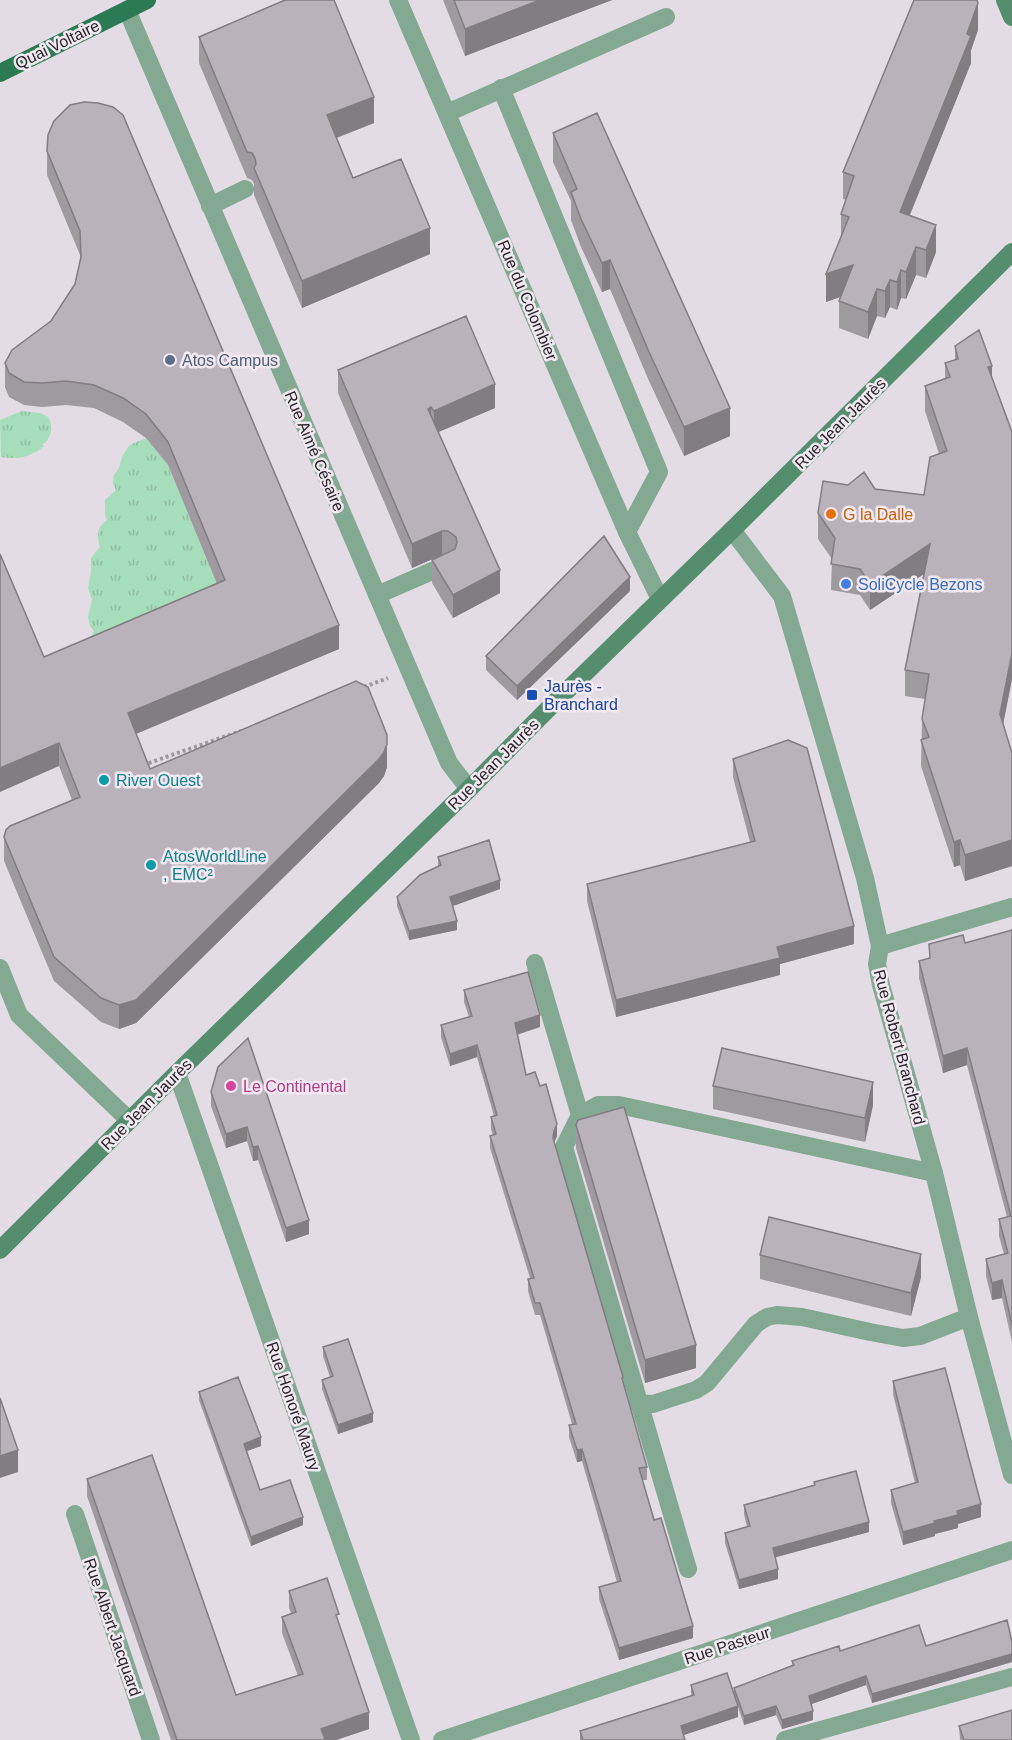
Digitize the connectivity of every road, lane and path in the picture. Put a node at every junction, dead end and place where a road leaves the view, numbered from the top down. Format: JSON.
{"nodes":[{"id":1,"x":147,"y":0,"type":"edge"},
{"id":2,"x":1005,"y":0,"type":"edge"},
{"id":3,"x":401,"y":1,"type":"edge"},
{"id":4,"x":127,"y":10,"type":"junction"},
{"id":5,"x":666,"y":16,"type":"dead end"},
{"id":6,"x":1012,"y":17,"type":"edge"},
{"id":7,"x":0,"y":73,"type":"edge"},
{"id":8,"x":501,"y":88,"type":"junction"},
{"id":9,"x":447,"y":112,"type":"junction"},
{"id":10,"x":245,"y":189,"type":"edge"},
{"id":11,"x":210,"y":206,"type":"junction"},
{"id":12,"x":1012,"y":252,"type":"edge"},
{"id":13,"x":732,"y":530,"type":"junction"},
{"id":14,"x":627,"y":532,"type":"junction"},
{"id":15,"x":446,"y":565,"type":"edge"},
{"id":16,"x":377,"y":595,"type":"junction"},
{"id":17,"x":660,"y":599,"type":"junction"},
{"id":18,"x":409,"y":671,"type":"junction"},
{"id":19,"x":360,"y":688,"type":"edge"},
{"id":20,"x":250,"y":727,"type":"edge"},
{"id":21,"x":140,"y":766,"type":"edge"},
{"id":22,"x":469,"y":789,"type":"junction"},
{"id":23,"x":1012,"y":907,"type":"edge"},
{"id":24,"x":880,"y":946,"type":"junction"},
{"id":25,"x":535,"y":963,"type":"dead end"},
{"id":26,"x":0,"y":968,"type":"edge"},
{"id":27,"x":177,"y":1073,"type":"junction"},
{"id":28,"x":580,"y":1115,"type":"junction"},
{"id":29,"x":129,"y":1120,"type":"junction"},
{"id":30,"x":934,"y":1173,"type":"junction"},
{"id":31,"x":0,"y":1250,"type":"edge"},
{"id":32,"x":969,"y":1317,"type":"junction"},
{"id":33,"x":638,"y":1403,"type":"junction"},
{"id":34,"x":1012,"y":1475,"type":"edge"},
{"id":35,"x":75,"y":1514,"type":"dead end"},
{"id":36,"x":1012,"y":1550,"type":"edge"},
{"id":37,"x":688,"y":1569,"type":"dead end"},
{"id":38,"x":1012,"y":1677,"type":"edge"},
{"id":39,"x":151,"y":1740,"type":"edge"},
{"id":40,"x":411,"y":1740,"type":"edge"},
{"id":41,"x":442,"y":1740,"type":"edge"},
{"id":42,"x":785,"y":1740,"type":"edge"}],
"edges":[{"from":1,"to":4,"type":"main road","name":"Quai Voltaire"},
{"from":2,"to":6,"type":"street"},
{"from":3,"to":9,"type":"street","name":"Rue du Colombier"},
{"from":4,"to":7,"type":"main road","name":"Quai Voltaire"},
{"from":4,"to":11,"type":"street","name":"Rue Aimé Césaire"},
{"from":5,"to":8,"type":"street"},
{"from":8,"to":9,"type":"street"},
{"from":8,"to":14,"type":"street"},
{"from":9,"to":14,"type":"street","name":"Rue du Colombier"},
{"from":10,"to":11,"type":"street"},
{"from":11,"to":16,"type":"street","name":"Rue Aimé Césaire"},
{"from":12,"to":13,"type":"street","name":"Rue Jean Jaurès"},
{"from":13,"to":17,"type":"street","name":"Rue Jean Jaurès"},
{"from":13,"to":24,"type":"street","name":"Rue Robert Branchard"},
{"from":14,"to":17,"type":"street","name":"Rue du Colombier"},
{"from":15,"to":16,"type":"street"},
{"from":16,"to":18,"type":"street","name":"Rue Aimé Césaire"},
{"from":17,"to":22,"type":"street","name":"Rue Jean Jaurès"},
{"from":18,"to":19,"type":"path"},
{"from":18,"to":22,"type":"street","name":"Rue Aimé Césaire"},
{"from":20,"to":21,"type":"path"},
{"from":22,"to":27,"type":"street","name":"Rue Jean Jaurès"},
{"from":23,"to":24,"type":"street"},
{"from":24,"to":30,"type":"street","name":"Rue Robert Branchard"},
{"from":25,"to":28,"type":"street"},
{"from":26,"to":29,"type":"street"},
{"from":27,"to":29,"type":"street","name":"Rue Jean Jaurès"},
{"from":27,"to":40,"type":"street","name":"Rue Honoré Maury"},
{"from":28,"to":30,"type":"street"},
{"from":28,"to":33,"type":"street"},
{"from":29,"to":31,"type":"street","name":"Rue Jean Jaurès"},
{"from":30,"to":32,"type":"street","name":"Rue Robert Branchard"},
{"from":32,"to":33,"type":"street"},
{"from":32,"to":34,"type":"street","name":"Rue Robert Branchard"},
{"from":33,"to":37,"type":"street"},
{"from":35,"to":39,"type":"street","name":"Rue Albert Jacquard"},
{"from":36,"to":41,"type":"street","name":"Rue Pasteur"},
{"from":38,"to":42,"type":"street"}]}
